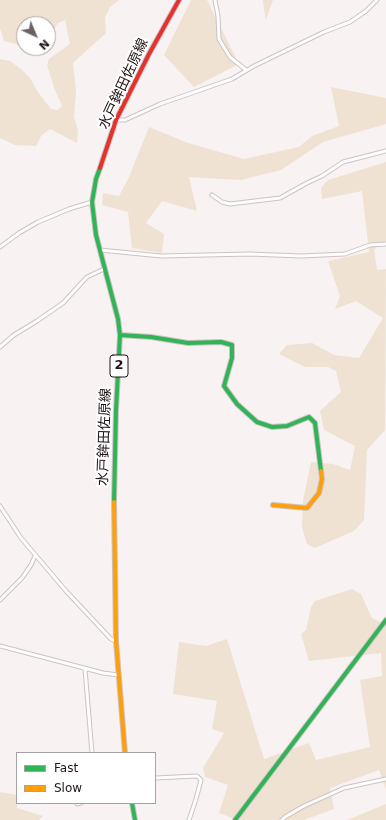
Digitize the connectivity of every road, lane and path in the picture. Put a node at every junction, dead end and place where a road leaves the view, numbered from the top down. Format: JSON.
{"nodes":[{"id":1,"x":179,"y":0,"type":"edge"},
{"id":2,"x":215,"y":0,"type":"edge"},
{"id":3,"x":377,"y":0,"type":"edge"},
{"id":4,"x":246,"y":70,"type":"junction"},
{"id":5,"x":116,"y":120,"type":"junction"},
{"id":6,"x":386,"y":151,"type":"edge"},
{"id":7,"x":212,"y":195,"type":"dead end"},
{"id":8,"x":92,"y":202,"type":"junction"},
{"id":9,"x":386,"y":244,"type":"edge"},
{"id":10,"x":0,"y":247,"type":"edge"},
{"id":11,"x":99,"y":250,"type":"junction"},
{"id":12,"x":104,"y":269,"type":"junction"},
{"id":13,"x":120,"y":335,"type":"junction"},
{"id":14,"x":0,"y":347,"type":"edge"},
{"id":15,"x":272,"y":505,"type":"dead end"},
{"id":16,"x":0,"y":506,"type":"edge"},
{"id":17,"x":35,"y":556,"type":"junction"},
{"id":18,"x":0,"y":600,"type":"edge"},
{"id":19,"x":386,"y":620,"type":"edge"},
{"id":20,"x":116,"y":641,"type":"junction"},
{"id":21,"x":0,"y":646,"type":"edge"},
{"id":22,"x":85,"y":669,"type":"junction"},
{"id":23,"x":118,"y":675,"type":"junction"},
{"id":24,"x":92,"y":752,"type":"edge"},
{"id":25,"x":124,"y":752,"type":"edge"},
{"id":26,"x":156,"y":778,"type":"edge"},
{"id":27,"x":386,"y":779,"type":"edge"},
{"id":28,"x":132,"y":804,"type":"edge"},
{"id":29,"x":135,"y":820,"type":"edge"},
{"id":30,"x":189,"y":820,"type":"edge"},
{"id":31,"x":235,"y":820,"type":"edge"},
{"id":32,"x":282,"y":820,"type":"edge"}],
"edges":[{"from":1,"to":5,"type":"main road","name":"水戸鉾田佐原線","number":"2"},
{"from":2,"to":4,"type":"street"},
{"from":3,"to":4,"type":"street"},
{"from":4,"to":5,"type":"street"},
{"from":5,"to":8,"type":"main road","name":"水戸鉾田佐原線","number":"2"},
{"from":6,"to":7,"type":"street"},
{"from":8,"to":10,"type":"street"},
{"from":8,"to":11,"type":"main road","name":"水戸鉾田佐原線","number":"2"},
{"from":9,"to":11,"type":"street"},
{"from":11,"to":12,"type":"main road","name":"水戸鉾田佐原線","number":"2"},
{"from":12,"to":13,"type":"main road","name":"水戸鉾田佐原線","number":"2"},
{"from":12,"to":14,"type":"street"},
{"from":13,"to":15,"type":"main road"},
{"from":13,"to":20,"type":"main road","name":"水戸鉾田佐原線","number":"2"},
{"from":16,"to":17,"type":"street"},
{"from":17,"to":18,"type":"street"},
{"from":17,"to":20,"type":"street"},
{"from":19,"to":31,"type":"main road"},
{"from":20,"to":23,"type":"main road","name":"水戸鉾田佐原線","number":"2"},
{"from":21,"to":22,"type":"street"},
{"from":22,"to":23,"type":"street"},
{"from":22,"to":24,"type":"street"},
{"from":23,"to":25,"type":"main road","name":"水戸鉾田佐原線","number":"2"},
{"from":26,"to":30,"type":"street"},
{"from":27,"to":32,"type":"street"},
{"from":28,"to":29,"type":"main road"}]}
